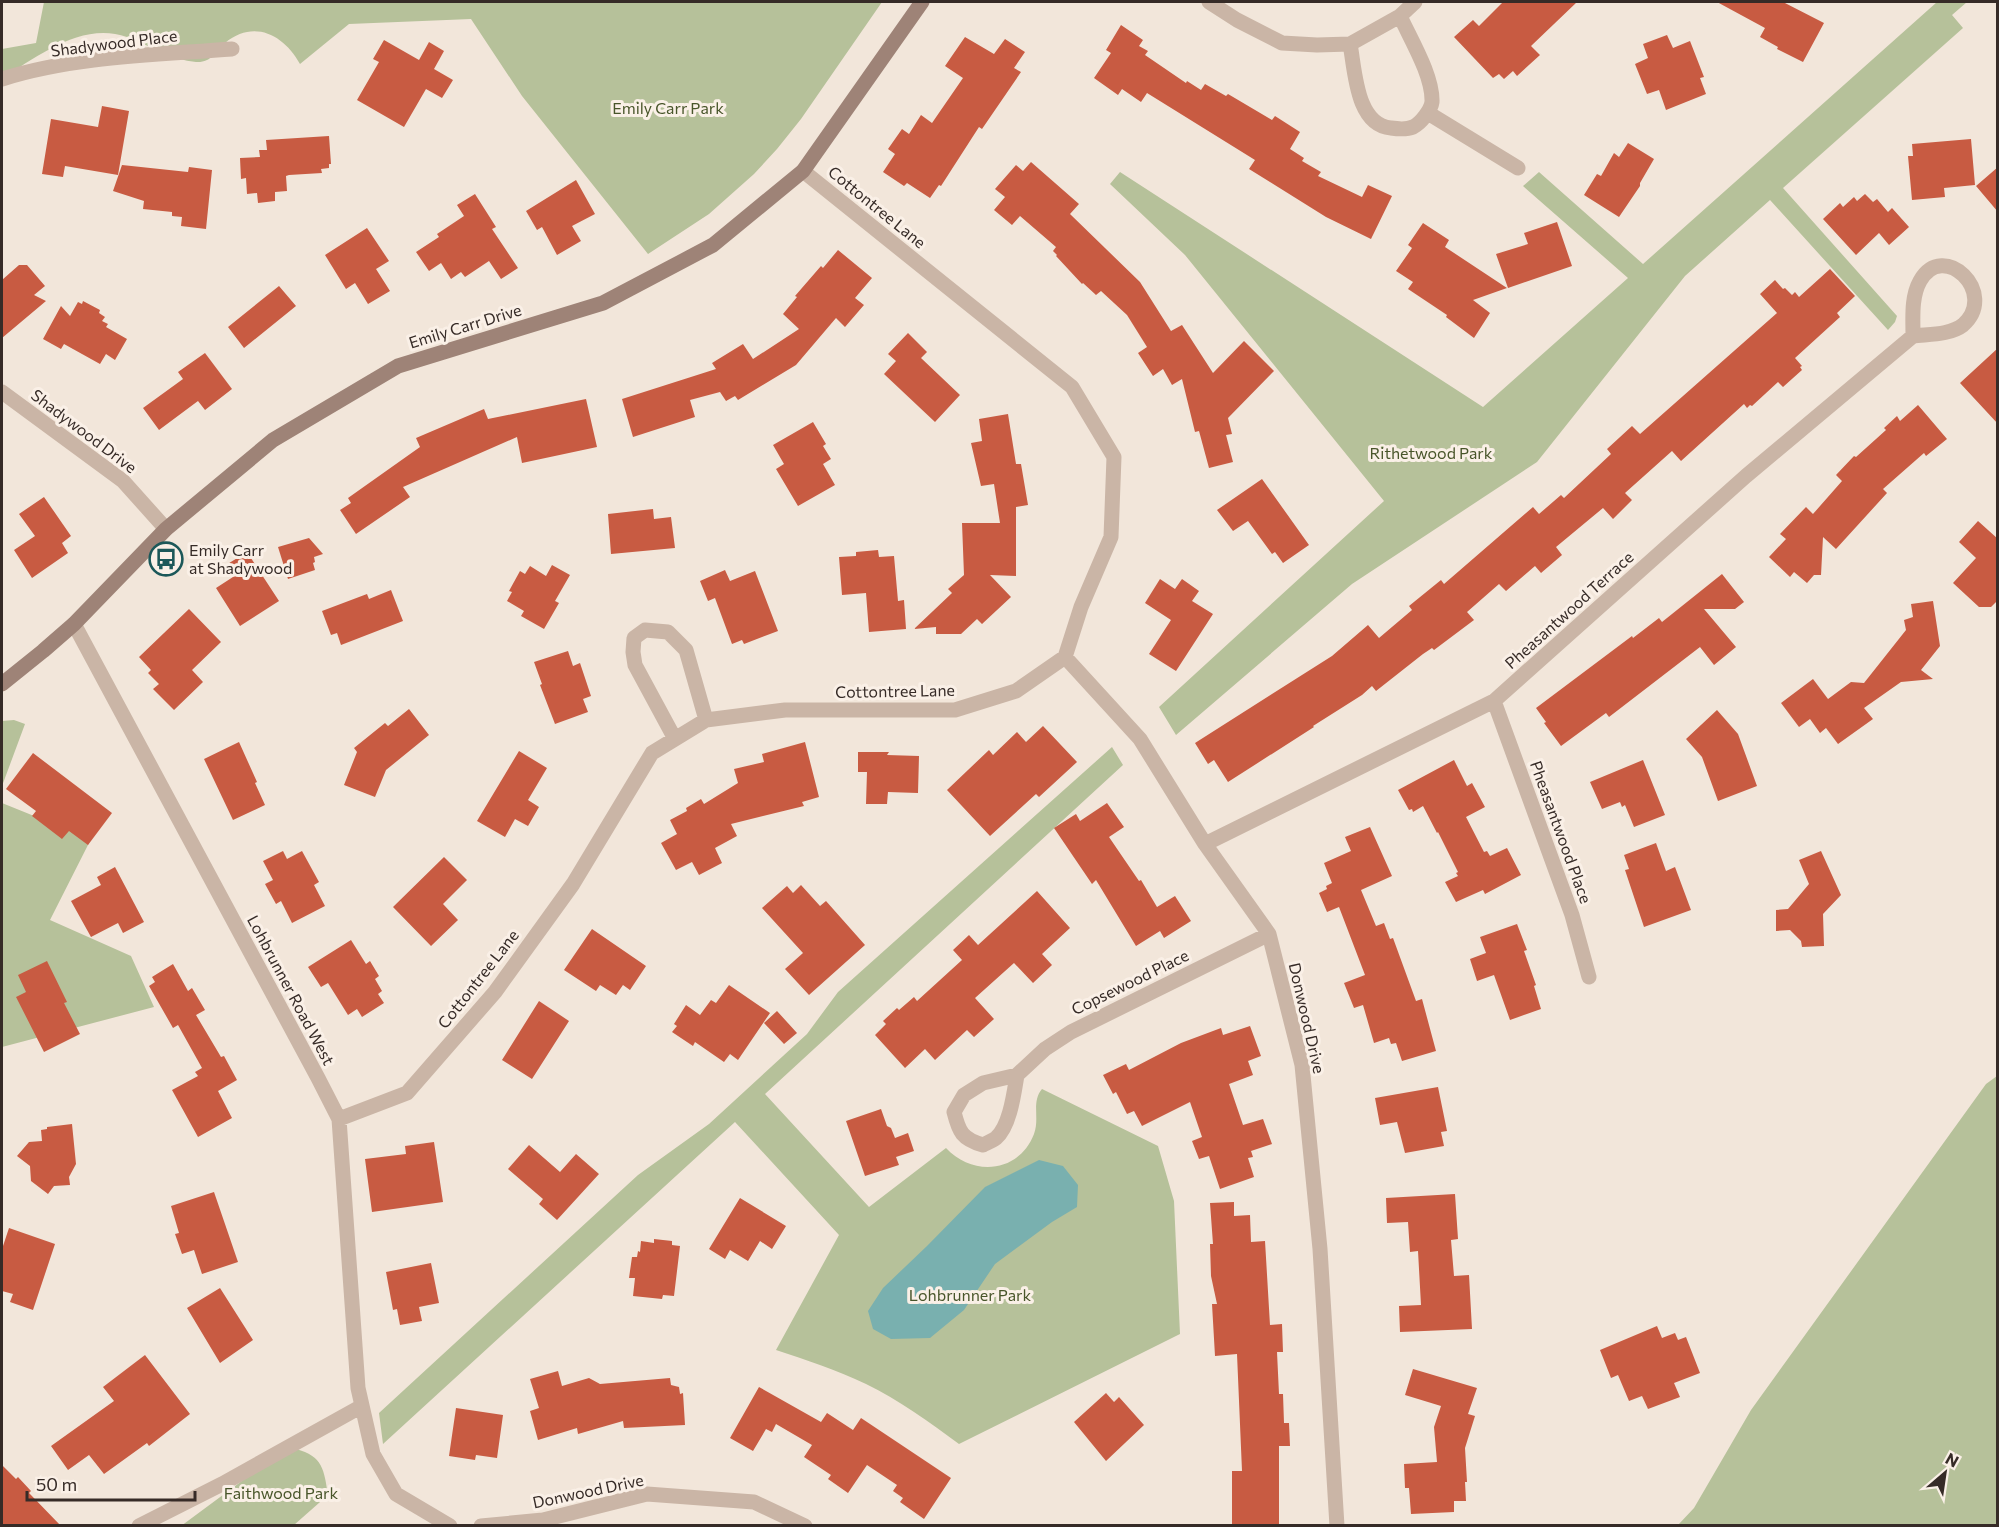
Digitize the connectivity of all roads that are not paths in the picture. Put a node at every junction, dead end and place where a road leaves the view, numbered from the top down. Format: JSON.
{"nodes":[{"id":1,"x":922,"y":2,"type":"edge"},
{"id":2,"x":1209,"y":2,"type":"edge"},
{"id":3,"x":1415,"y":2,"type":"edge"},
{"id":4,"x":1400,"y":16,"type":"junction"},
{"id":5,"x":1350,"y":44,"type":"junction"},
{"id":6,"x":232,"y":49,"type":"dead end"},
{"id":7,"x":2,"y":80,"type":"edge"},
{"id":8,"x":1428,"y":113,"type":"junction"},
{"id":9,"x":1518,"y":168,"type":"dead end"},
{"id":10,"x":803,"y":171,"type":"junction"},
{"id":11,"x":1913,"y":336,"type":"junction"},
{"id":12,"x":2,"y":392,"type":"edge"},
{"id":13,"x":166,"y":529,"type":"junction"},
{"id":14,"x":74,"y":624,"type":"junction"},
{"id":15,"x":1065,"y":657,"type":"junction"},
{"id":16,"x":2,"y":684,"type":"edge"},
{"id":17,"x":1494,"y":701,"type":"junction"},
{"id":18,"x":706,"y":720,"type":"junction"},
{"id":19,"x":675,"y":739,"type":"junction"},
{"id":20,"x":1205,"y":844,"type":"junction"},
{"id":21,"x":1269,"y":934,"type":"junction"},
{"id":22,"x":1589,"y":977,"type":"dead end"},
{"id":23,"x":1017,"y":1075,"type":"junction"},
{"id":24,"x":339,"y":1119,"type":"junction"},
{"id":25,"x":362,"y":1406,"type":"junction"},
{"id":26,"x":139,"y":1526,"type":"edge"},
{"id":27,"x":450,"y":1526,"type":"edge"},
{"id":28,"x":481,"y":1526,"type":"edge"},
{"id":29,"x":805,"y":1526,"type":"edge"},
{"id":30,"x":1336,"y":1526,"type":"edge"}],
"edges":[{"from":1,"to":10,"type":"street","name":"Emily Carr Drive"},
{"from":2,"to":5,"type":"street"},
{"from":3,"to":4,"type":"street"},
{"from":4,"to":5,"type":"street"},
{"from":4,"to":8,"type":"street"},
{"from":5,"to":8,"type":"street"},
{"from":6,"to":7,"type":"street","name":"Shadywood Place"},
{"from":8,"to":9,"type":"street"},
{"from":10,"to":13,"type":"street","name":"Emily Carr Drive"},
{"from":10,"to":15,"type":"street","name":"Cottontree Lane"},
{"from":11,"to":11,"type":"street"},
{"from":11,"to":17,"type":"street","name":"Pheasantwood Terrace"},
{"from":12,"to":13,"type":"street","name":"Shadywood Drive"},
{"from":13,"to":14,"type":"street","name":"Emily Carr Drive"},
{"from":14,"to":16,"type":"street","name":"Emily Carr Drive"},
{"from":14,"to":24,"type":"street","name":"Lohbrunner Road West"},
{"from":15,"to":18,"type":"street","name":"Cottontree Lane"},
{"from":15,"to":20,"type":"street","name":"Donwood Drive"},
{"from":17,"to":20,"type":"street","name":"Pheasantwood Terrace"},
{"from":17,"to":22,"type":"street","name":"Pheasantwood Place"},
{"from":18,"to":19,"type":"street","name":"Cottontree Lane"},
{"from":18,"to":19,"type":"street"},
{"from":19,"to":24,"type":"street","name":"Cottontree Lane"},
{"from":20,"to":21,"type":"street","name":"Donwood Drive"},
{"from":21,"to":23,"type":"street","name":"Copsewood Place"},
{"from":21,"to":30,"type":"street","name":"Donwood Drive"},
{"from":23,"to":23,"type":"street"},
{"from":24,"to":25,"type":"street","name":"Lohbrunner Road West"},
{"from":25,"to":26,"type":"street"},
{"from":25,"to":27,"type":"street"},
{"from":28,"to":29,"type":"street","name":"Donwood Drive"}]}
